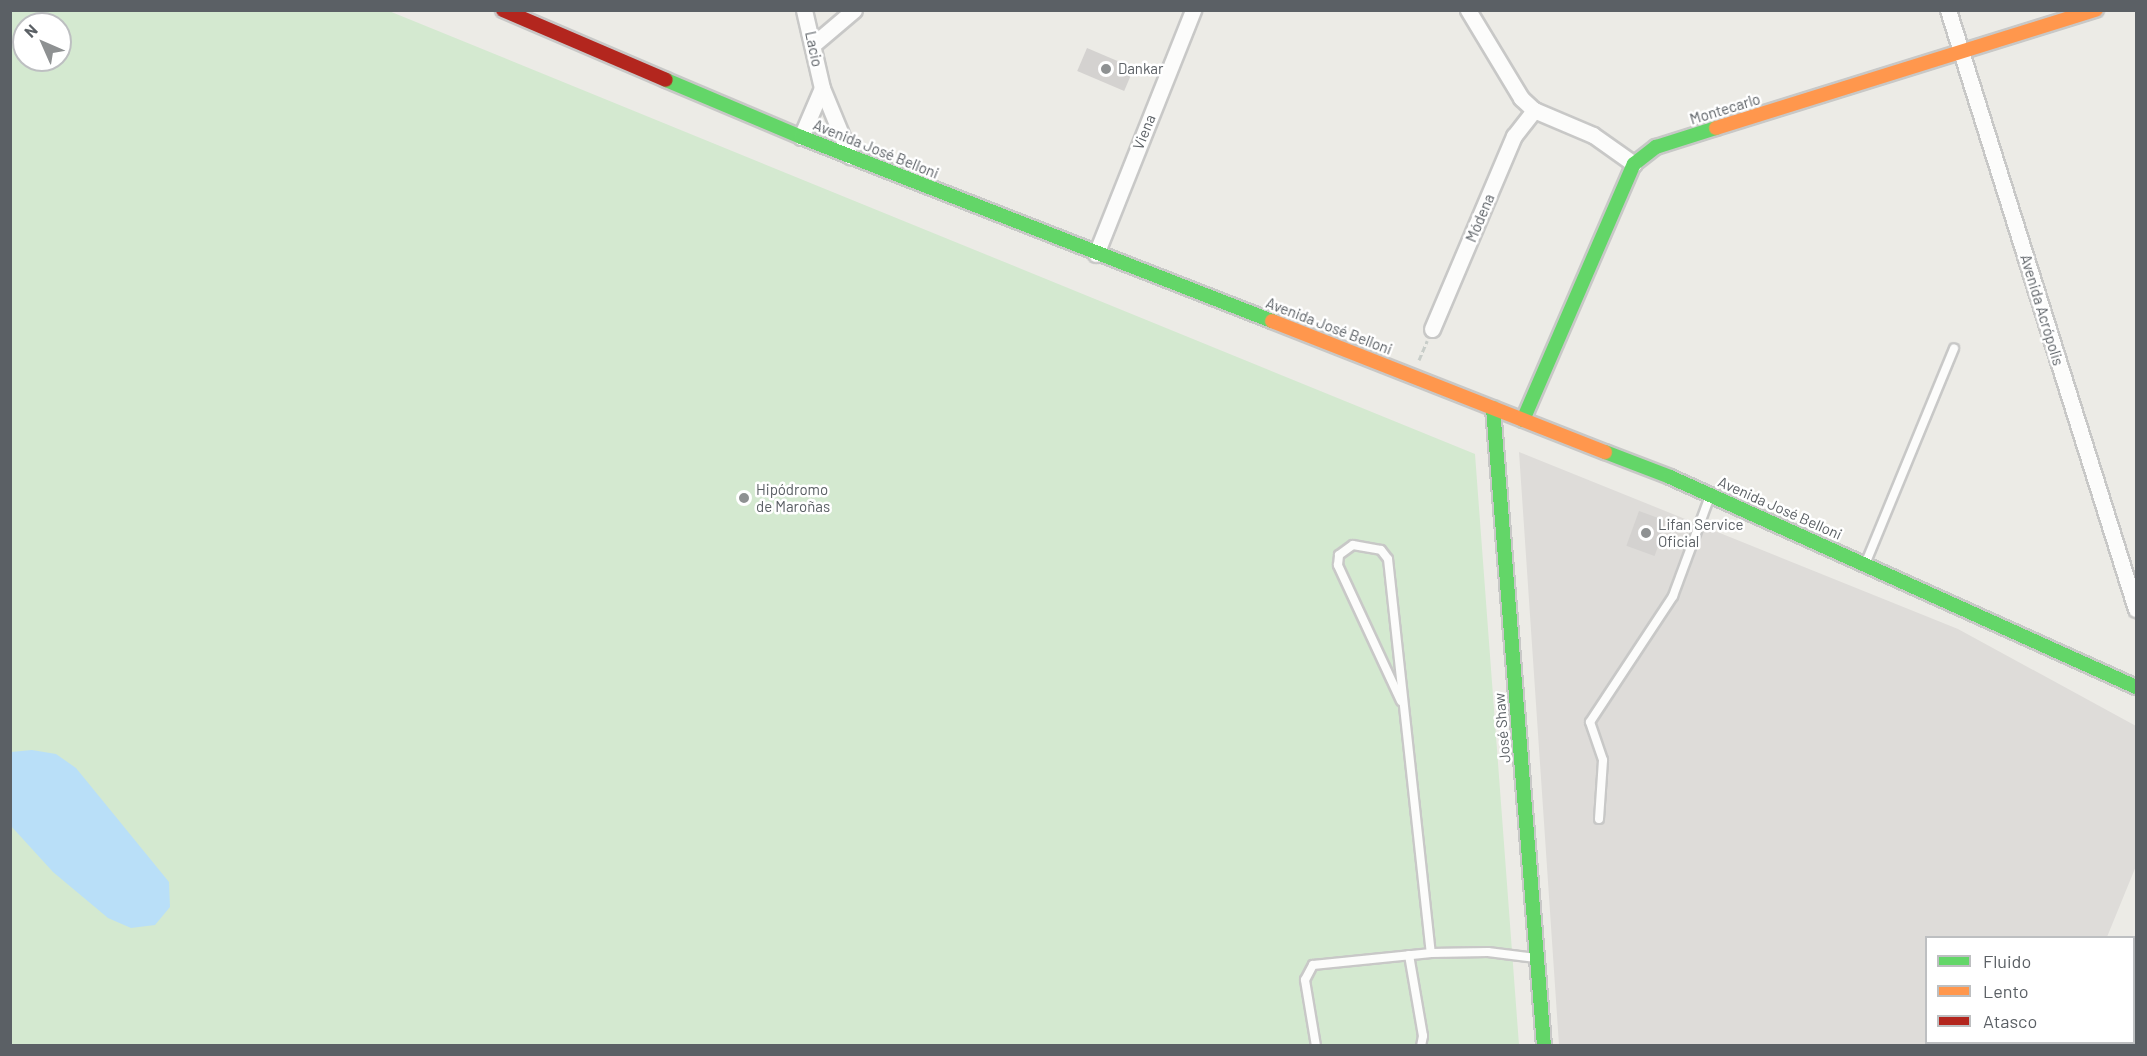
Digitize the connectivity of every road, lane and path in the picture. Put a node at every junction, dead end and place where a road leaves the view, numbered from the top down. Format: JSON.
{"nodes":[{"id":1,"x":503,"y":10,"type":"edge"},
{"id":2,"x":804,"y":10,"type":"edge"},
{"id":3,"x":854,"y":10,"type":"edge"},
{"id":4,"x":1193,"y":10,"type":"edge"},
{"id":5,"x":1468,"y":10,"type":"edge"},
{"id":6,"x":1948,"y":10,"type":"edge"},
{"id":7,"x":2096,"y":10,"type":"edge"},
{"id":8,"x":814,"y":43,"type":"junction"},
{"id":9,"x":1961,"y":52,"type":"junction"},
{"id":10,"x":822,"y":88,"type":"junction"},
{"id":11,"x":1534,"y":110,"type":"junction"},
{"id":12,"x":801,"y":137,"type":"junction"},
{"id":13,"x":850,"y":156,"type":"junction"},
{"id":14,"x":1634,"y":164,"type":"junction"},
{"id":15,"x":1096,"y":254,"type":"junction"},
{"id":16,"x":1432,"y":329,"type":"joint"},
{"id":17,"x":1954,"y":348,"type":"dead end"},
{"id":18,"x":1412,"y":375,"type":"junction"},
{"id":19,"x":1492,"y":408,"type":"junction"},
{"id":20,"x":1523,"y":420,"type":"junction"},
{"id":21,"x":1710,"y":495,"type":"junction"},
{"id":22,"x":1866,"y":564,"type":"junction"},
{"id":23,"x":2136,"y":609,"type":"edge"},
{"id":24,"x":2136,"y":687,"type":"edge"},
{"id":25,"x":1401,"y":701,"type":"junction"},
{"id":26,"x":1599,"y":819,"type":"dead end"},
{"id":27,"x":1431,"y":953,"type":"junction"},
{"id":28,"x":1409,"y":955,"type":"junction"},
{"id":29,"x":1537,"y":958,"type":"junction"},
{"id":30,"x":1316,"y":1046,"type":"edge"},
{"id":31,"x":1421,"y":1046,"type":"edge"},
{"id":32,"x":1544,"y":1046,"type":"edge"}],
"edges":[{"from":1,"to":12,"type":"main road","name":"Avenida José Belloni"},
{"from":2,"to":8,"type":"street","name":"Lacio"},
{"from":3,"to":8,"type":"street"},
{"from":4,"to":15,"type":"street","name":"Viena"},
{"from":5,"to":11,"type":"street"},
{"from":6,"to":9,"type":"street","name":"Avenida Acrópolis"},
{"from":7,"to":9,"type":"main road","name":"Montecarlo"},
{"from":8,"to":10,"type":"street","name":"Lacio"},
{"from":9,"to":14,"type":"main road","name":"Montecarlo"},
{"from":9,"to":23,"type":"street","name":"Avenida Acrópolis"},
{"from":10,"to":12,"type":"street","name":"Lacio"},
{"from":10,"to":13,"type":"street","name":"Lacio"},
{"from":11,"to":14,"type":"street"},
{"from":11,"to":16,"type":"street","name":"Módena"},
{"from":12,"to":13,"type":"main road","name":"Avenida José Belloni"},
{"from":13,"to":15,"type":"main road","name":"Avenida José Belloni"},
{"from":14,"to":20,"type":"main road"},
{"from":15,"to":18,"type":"main road","name":"Avenida José Belloni"},
{"from":16,"to":18,"type":"path"},
{"from":17,"to":22,"type":"lane"},
{"from":18,"to":19,"type":"main road","name":"Avenida José Belloni"},
{"from":19,"to":20,"type":"main road","name":"Avenida José Belloni"},
{"from":19,"to":29,"type":"main road","name":"José Shaw"},
{"from":20,"to":21,"type":"main road","name":"Avenida José Belloni"},
{"from":21,"to":22,"type":"main road","name":"Avenida José Belloni"},
{"from":21,"to":26,"type":"lane"},
{"from":22,"to":24,"type":"main road","name":"Avenida José Belloni"},
{"from":25,"to":25,"type":"lane"},
{"from":25,"to":27,"type":"lane"},
{"from":27,"to":28,"type":"lane"},
{"from":27,"to":29,"type":"lane"},
{"from":28,"to":30,"type":"lane"},
{"from":28,"to":31,"type":"lane"},
{"from":29,"to":32,"type":"main road","name":"José Shaw"}]}
